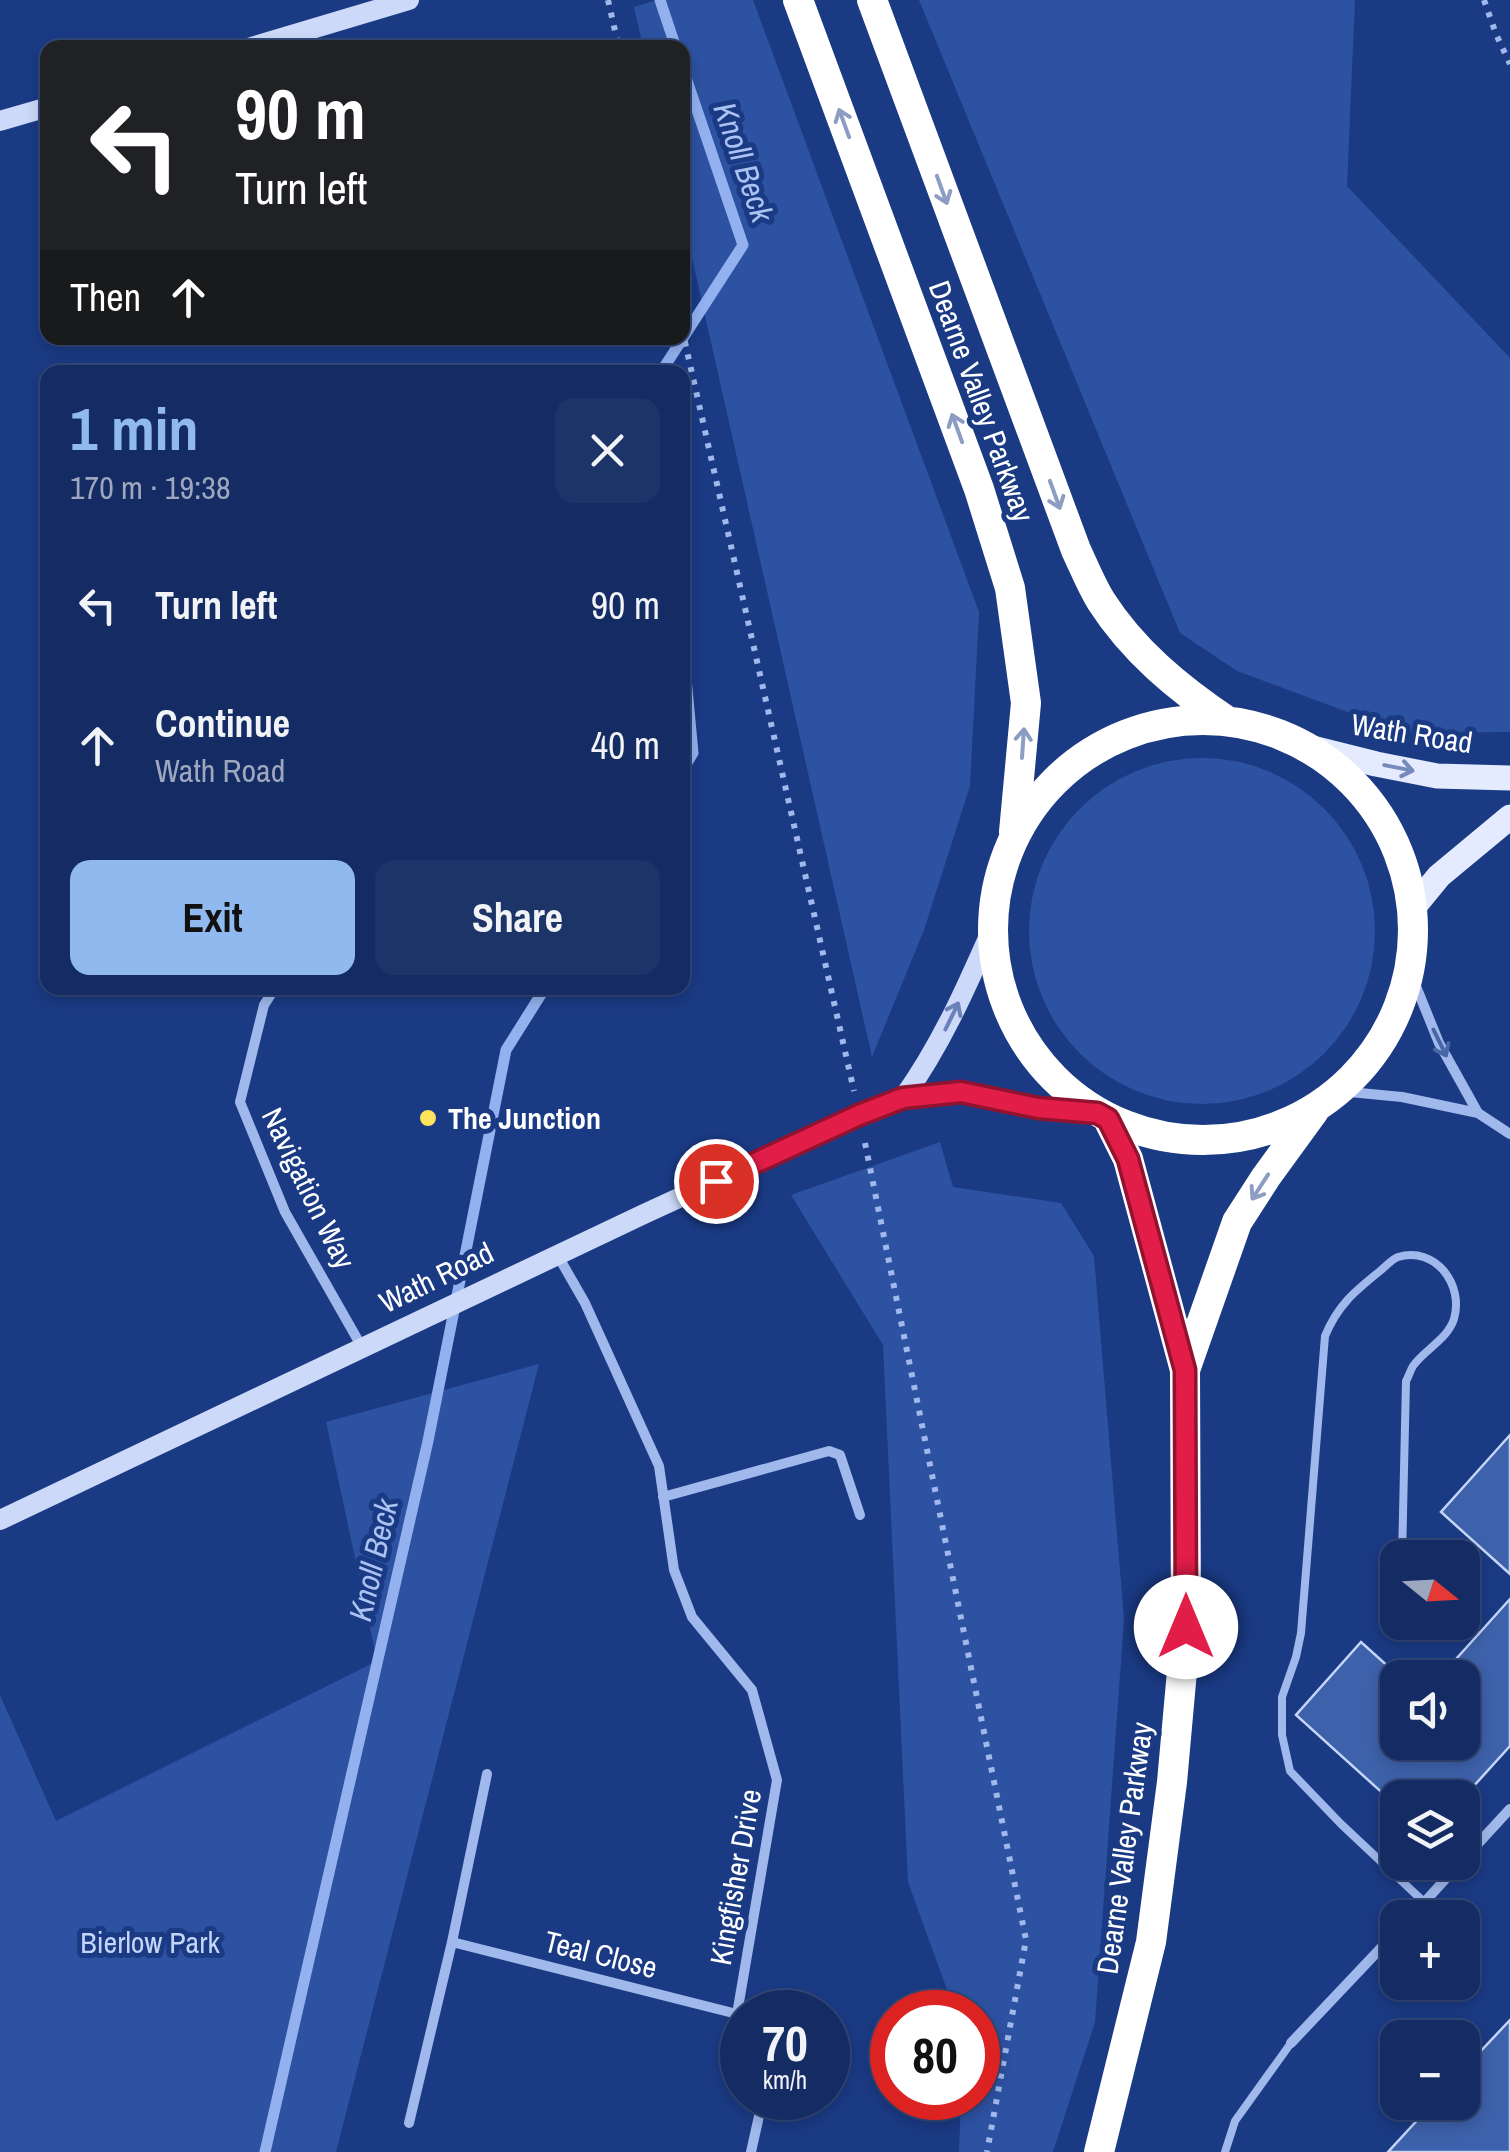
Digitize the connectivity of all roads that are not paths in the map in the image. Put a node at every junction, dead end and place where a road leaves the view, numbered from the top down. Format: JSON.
{"nodes":[{"id":1,"x":409,"y":0,"type":"edge"},
{"id":2,"x":798,"y":0,"type":"edge"},
{"id":3,"x":872,"y":0,"type":"edge"},
{"id":4,"x":275,"y":40,"type":"edge"},
{"id":5,"x":40,"y":109,"type":"edge"},
{"id":6,"x":0,"y":121,"type":"edge"},
{"id":7,"x":1227,"y":721,"type":"junction"},
{"id":8,"x":1304,"y":746,"type":"junction"},
{"id":9,"x":1510,"y":778,"type":"edge"},
{"id":10,"x":1510,"y":817,"type":"edge"},
{"id":11,"x":1013,"y":840,"type":"junction"},
{"id":12,"x":1412,"y":909,"type":"junction"},
{"id":13,"x":992,"y":929,"type":"junction"},
{"id":14,"x":1409,"y":969,"type":"junction"},
{"id":15,"x":270,"y":995,"type":"edge"},
{"id":16,"x":903,"y":1098,"type":"junction"},
{"id":17,"x":1328,"y":1099,"type":"junction"},
{"id":18,"x":1478,"y":1113,"type":"junction"},
{"id":19,"x":1103,"y":1116,"type":"junction"},
{"id":20,"x":1510,"y":1134,"type":"edge"},
{"id":21,"x":558,"y":1255,"type":"junction"},
{"id":22,"x":363,"y":1349,"type":"junction"},
{"id":23,"x":1185,"y":1370,"type":"junction"},
{"id":24,"x":663,"y":1497,"type":"junction"},
{"id":25,"x":860,"y":1516,"type":"dead end"},
{"id":26,"x":0,"y":1520,"type":"edge"},
{"id":27,"x":1402,"y":1540,"type":"edge"},
{"id":28,"x":486,"y":1774,"type":"dead end"},
{"id":29,"x":1510,"y":1809,"type":"edge"},
{"id":30,"x":1480,"y":1842,"type":"edge"},
{"id":31,"x":1445,"y":1880,"type":"edge"},
{"id":32,"x":1422,"y":1900,"type":"edge"},
{"id":33,"x":1426,"y":1900,"type":"edge"},
{"id":34,"x":452,"y":1942,"type":"junction"},
{"id":35,"x":1380,"y":1949,"type":"edge"},
{"id":36,"x":744,"y":1990,"type":"edge"},
{"id":37,"x":720,"y":2010,"type":"edge"},
{"id":38,"x":1291,"y":2043,"type":"joint"},
{"id":39,"x":758,"y":2120,"type":"edge"},
{"id":40,"x":409,"y":2123,"type":"dead end"},
{"id":41,"x":751,"y":2152,"type":"edge"},
{"id":42,"x":1099,"y":2152,"type":"edge"},
{"id":43,"x":1225,"y":2152,"type":"edge"}],
"edges":[{"from":1,"to":4,"type":"street"},
{"from":11,"to":2,"type":"highway","name":"Dearne Valley Parkway","one_way":true},
{"from":3,"to":7,"type":"highway","name":"Dearne Valley Parkway","one_way":true},
{"from":5,"to":6,"type":"street"},
{"from":7,"to":8,"type":"highway","name":"Dearne Valley Parkway"},
{"from":7,"to":11,"type":"highway"},
{"from":8,"to":9,"type":"main road","name":"Wath Road","one_way":true},
{"from":8,"to":12,"type":"highway","name":"Dearne Valley Parkway"},
{"from":10,"to":12,"type":"main road"},
{"from":11,"to":13,"type":"highway"},
{"from":12,"to":14,"type":"highway","name":"Dearne Valley Parkway"},
{"from":16,"to":13,"type":"street","one_way":true},
{"from":13,"to":19,"type":"highway"},
{"from":14,"to":17,"type":"highway","name":"Dearne Valley Parkway"},
{"from":14,"to":18,"type":"street","one_way":true},
{"from":15,"to":22,"type":"street","name":"Navigation Way"},
{"from":16,"to":19,"type":"street","name":"Wath Road"},
{"from":16,"to":21,"type":"street","name":"Wath Road"},
{"from":17,"to":18,"type":"street"},
{"from":17,"to":19,"type":"highway"},
{"from":17,"to":23,"type":"highway","name":"Dearne Valley Parkway","one_way":true},
{"from":18,"to":20,"type":"street"},
{"from":19,"to":23,"type":"highway","name":"Dearne Valley Parkway"},
{"from":21,"to":22,"type":"street","name":"Wath Road"},
{"from":21,"to":24,"type":"street","name":"Kingfisher Drive"},
{"from":22,"to":26,"type":"street","name":"Wath Road"},
{"from":23,"to":42,"type":"highway","name":"Dearne Valley Parkway"},
{"from":24,"to":25,"type":"street"},
{"from":24,"to":36,"type":"street","name":"Kingfisher Drive"},
{"from":27,"to":32,"type":"lane"},
{"from":28,"to":34,"type":"street"},
{"from":29,"to":30,"type":"street"},
{"from":31,"to":33,"type":"street"},
{"from":34,"to":37,"type":"street","name":"Teal Close"},
{"from":34,"to":40,"type":"street"},
{"from":35,"to":38,"type":"street"},
{"from":38,"to":43,"type":"lane"},
{"from":39,"to":41,"type":"street"}]}
